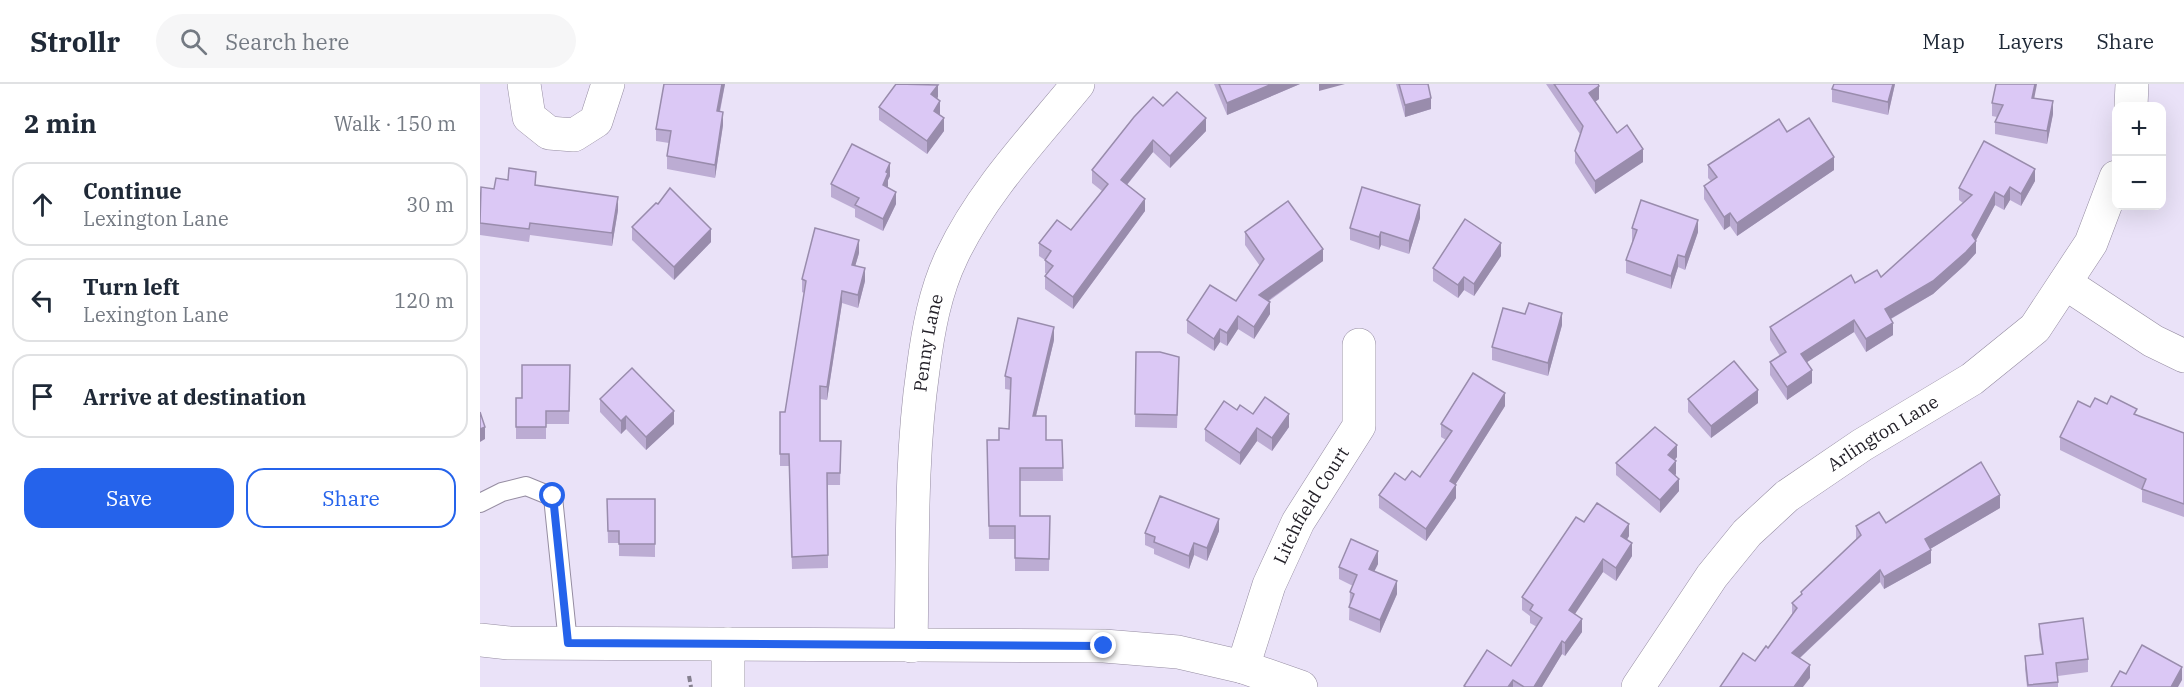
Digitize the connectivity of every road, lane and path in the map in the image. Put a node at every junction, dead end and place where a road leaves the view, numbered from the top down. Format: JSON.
{"nodes":[{"id":1,"x":524,"y":84,"type":"edge"},
{"id":2,"x":608,"y":84,"type":"edge"},
{"id":3,"x":1078,"y":84,"type":"edge"},
{"id":4,"x":2132,"y":84,"type":"edge"},
{"id":5,"x":2131,"y":102,"type":"edge"},
{"id":6,"x":2112,"y":188,"type":"edge"},
{"id":7,"x":2065,"y":283,"type":"junction"},
{"id":8,"x":1359,"y":345,"type":"dead end"},
{"id":9,"x":2184,"y":356,"type":"edge"},
{"id":10,"x":480,"y":503,"type":"edge"},
{"id":11,"x":480,"y":640,"type":"edge"},
{"id":12,"x":568,"y":643,"type":"junction"},
{"id":13,"x":728,"y":644,"type":"junction"},
{"id":14,"x":911,"y":646,"type":"junction"},
{"id":15,"x":1243,"y":667,"type":"junction"},
{"id":16,"x":728,"y":687,"type":"edge"},
{"id":17,"x":1301,"y":687,"type":"edge"},
{"id":18,"x":1638,"y":687,"type":"edge"}],
"edges":[{"from":1,"to":2,"type":"street"},
{"from":3,"to":14,"type":"street","name":"Penny Lane"},
{"from":4,"to":5,"type":"street"},
{"from":6,"to":7,"type":"street","name":"Arlington Lane"},
{"from":7,"to":9,"type":"street"},
{"from":7,"to":18,"type":"street","name":"Arlington Lane"},
{"from":8,"to":15,"type":"street","name":"Litchfield Court"},
{"from":10,"to":12,"type":"lane"},
{"from":11,"to":12,"type":"street"},
{"from":12,"to":13,"type":"street"},
{"from":13,"to":14,"type":"street"},
{"from":13,"to":16,"type":"street"},
{"from":14,"to":15,"type":"street"},
{"from":15,"to":17,"type":"street"}]}
